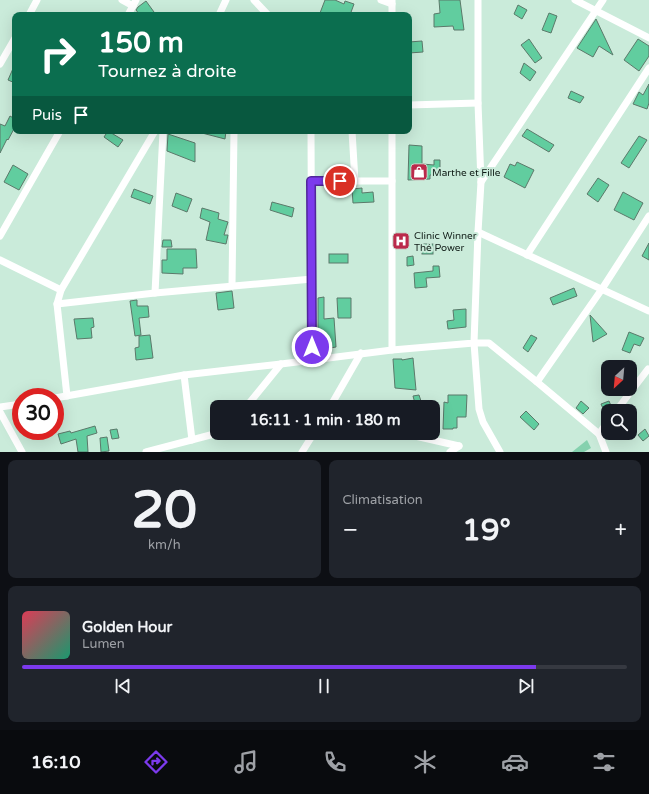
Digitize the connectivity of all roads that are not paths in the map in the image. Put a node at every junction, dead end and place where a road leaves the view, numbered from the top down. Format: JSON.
{"nodes":[{"id":1,"x":37,"y":0,"type":"edge"},
{"id":2,"x":122,"y":0,"type":"edge"},
{"id":3,"x":226,"y":0,"type":"edge"},
{"id":4,"x":254,"y":0,"type":"edge"},
{"id":5,"x":381,"y":0,"type":"edge"},
{"id":6,"x":478,"y":0,"type":"edge"},
{"id":7,"x":575,"y":0,"type":"edge"},
{"id":8,"x":603,"y":0,"type":"edge"},
{"id":9,"x":392,"y":2,"type":"edge"},
{"id":10,"x":135,"y":3,"type":"edge"},
{"id":11,"x":596,"y":11,"type":"junction"},
{"id":12,"x":31,"y":12,"type":"edge"},
{"id":13,"x":130,"y":12,"type":"edge"},
{"id":14,"x":220,"y":12,"type":"edge"},
{"id":15,"x":265,"y":12,"type":"edge"},
{"id":16,"x":649,"y":38,"type":"edge"},
{"id":17,"x":12,"y":43,"type":"edge"},
{"id":18,"x":0,"y":64,"type":"edge"},
{"id":19,"x":649,"y":68,"type":"edge"},
{"id":20,"x":478,"y":103,"type":"junction"},
{"id":21,"x":412,"y":104,"type":"edge"},
{"id":22,"x":58,"y":134,"type":"edge"},
{"id":23,"x":153,"y":134,"type":"edge"},
{"id":24,"x":163,"y":134,"type":"edge"},
{"id":25,"x":234,"y":134,"type":"edge"},
{"id":26,"x":311,"y":134,"type":"edge"},
{"id":27,"x":352,"y":134,"type":"edge"},
{"id":28,"x":392,"y":134,"type":"edge"},
{"id":29,"x":311,"y":181,"type":"junction"},
{"id":30,"x":355,"y":181,"type":"junction"},
{"id":31,"x":392,"y":181,"type":"junction"},
{"id":32,"x":482,"y":182,"type":"junction"},
{"id":33,"x":649,"y":216,"type":"edge"},
{"id":34,"x":478,"y":232,"type":"junction"},
{"id":35,"x":0,"y":236,"type":"edge"},
{"id":36,"x":527,"y":255,"type":"junction"},
{"id":37,"x":0,"y":260,"type":"edge"},
{"id":38,"x":312,"y":279,"type":"junction"},
{"id":39,"x":232,"y":286,"type":"junction"},
{"id":40,"x":602,"y":289,"type":"junction"},
{"id":41,"x":61,"y":290,"type":"junction"},
{"id":42,"x":155,"y":293,"type":"junction"},
{"id":43,"x":56,"y":304,"type":"junction"},
{"id":44,"x":649,"y":311,"type":"edge"},
{"id":45,"x":474,"y":343,"type":"junction"},
{"id":46,"x":392,"y":350,"type":"junction"},
{"id":47,"x":361,"y":353,"type":"junction"},
{"id":48,"x":312,"y":360,"type":"junction"},
{"id":49,"x":281,"y":364,"type":"junction"},
{"id":50,"x":649,"y":368,"type":"edge"},
{"id":51,"x":184,"y":375,"type":"junction"},
{"id":52,"x":537,"y":382,"type":"junction"},
{"id":53,"x":64,"y":396,"type":"edge"},
{"id":54,"x":67,"y":396,"type":"junction"},
{"id":55,"x":252,"y":400,"type":"edge"},
{"id":56,"x":334,"y":400,"type":"edge"},
{"id":57,"x":621,"y":404,"type":"edge"},
{"id":58,"x":12,"y":405,"type":"edge"},
{"id":59,"x":0,"y":407,"type":"edge"},
{"id":60,"x":0,"y":412,"type":"edge"},
{"id":61,"x":601,"y":430,"type":"edge"},
{"id":62,"x":598,"y":434,"type":"junction"},
{"id":63,"x":210,"y":435,"type":"edge"},
{"id":64,"x":192,"y":440,"type":"junction"},
{"id":65,"x":310,"y":440,"type":"edge"},
{"id":66,"x":433,"y":440,"type":"edge"},
{"id":67,"x":19,"y":451,"type":"edge"},
{"id":68,"x":146,"y":452,"type":"edge"},
{"id":69,"x":302,"y":452,"type":"edge"},
{"id":70,"x":450,"y":452,"type":"edge"},
{"id":71,"x":500,"y":452,"type":"edge"},
{"id":72,"x":606,"y":452,"type":"edge"}],
"edges":[{"from":1,"to":12,"type":"street"},
{"from":2,"to":10,"type":"street"},
{"from":3,"to":14,"type":"street"},
{"from":4,"to":15,"type":"street"},
{"from":5,"to":9,"type":"street"},
{"from":6,"to":20,"type":"street"},
{"from":7,"to":11,"type":"street"},
{"from":8,"to":11,"type":"street"},
{"from":10,"to":13,"type":"street"},
{"from":11,"to":16,"type":"street"},
{"from":11,"to":32,"type":"street"},
{"from":17,"to":18,"type":"street"},
{"from":19,"to":36,"type":"street"},
{"from":20,"to":21,"type":"street"},
{"from":20,"to":32,"type":"street"},
{"from":22,"to":35,"type":"street"},
{"from":23,"to":41,"type":"street"},
{"from":24,"to":42,"type":"street"},
{"from":25,"to":39,"type":"street"},
{"from":26,"to":29,"type":"street"},
{"from":27,"to":30,"type":"street"},
{"from":28,"to":31,"type":"street"},
{"from":29,"to":30,"type":"street"},
{"from":29,"to":38,"type":"street"},
{"from":30,"to":31,"type":"street"},
{"from":31,"to":46,"type":"street"},
{"from":32,"to":34,"type":"street"},
{"from":33,"to":40,"type":"street"},
{"from":34,"to":36,"type":"street"},
{"from":34,"to":45,"type":"street"},
{"from":36,"to":40,"type":"street"},
{"from":37,"to":41,"type":"street"},
{"from":38,"to":39,"type":"street"},
{"from":38,"to":48,"type":"street"},
{"from":39,"to":42,"type":"street"},
{"from":40,"to":44,"type":"street"},
{"from":40,"to":52,"type":"street"},
{"from":41,"to":43,"type":"street"},
{"from":42,"to":43,"type":"street"},
{"from":43,"to":54,"type":"street"},
{"from":45,"to":46,"type":"street"},
{"from":45,"to":52,"type":"street"},
{"from":45,"to":71,"type":"street"},
{"from":46,"to":47,"type":"street"},
{"from":47,"to":48,"type":"street"},
{"from":47,"to":56,"type":"street"},
{"from":48,"to":49,"type":"street"},
{"from":49,"to":51,"type":"street"},
{"from":49,"to":55,"type":"street"},
{"from":50,"to":57,"type":"street"},
{"from":51,"to":54,"type":"street"},
{"from":51,"to":64,"type":"street"},
{"from":52,"to":62,"type":"street"},
{"from":53,"to":54,"type":"street"},
{"from":58,"to":59,"type":"street"},
{"from":60,"to":67,"type":"street"},
{"from":61,"to":62,"type":"street"},
{"from":62,"to":72,"type":"street"},
{"from":63,"to":64,"type":"street"},
{"from":64,"to":68,"type":"street"},
{"from":65,"to":69,"type":"street"},
{"from":66,"to":70,"type":"street"}]}
